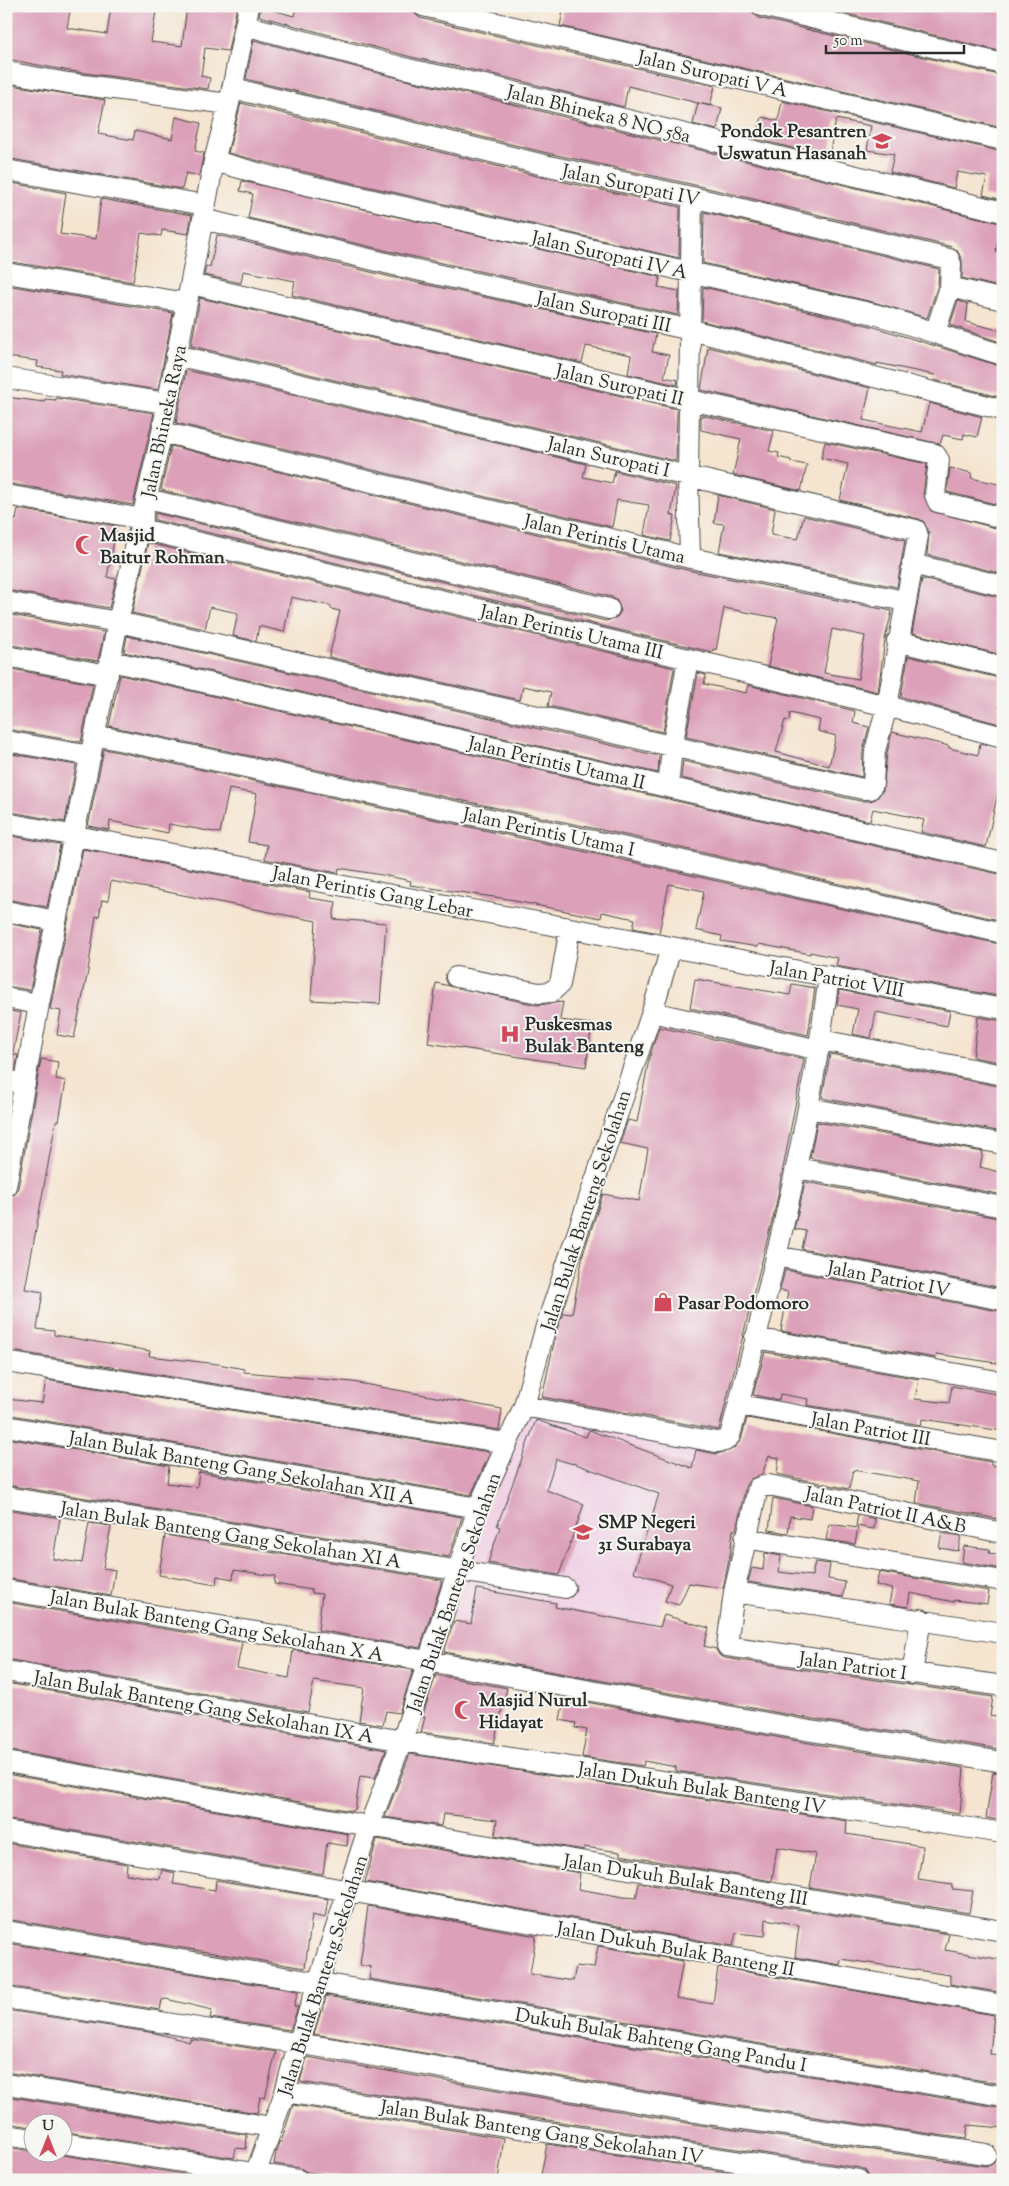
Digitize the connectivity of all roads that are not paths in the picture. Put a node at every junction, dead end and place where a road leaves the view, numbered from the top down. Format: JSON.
{"nodes":[{"id":1,"x":423,"y":6,"type":"edge"},
{"id":2,"x":762,"y":6,"type":"edge"},
{"id":3,"x":250,"y":19,"type":"edge"},
{"id":4,"x":1003,"y":64,"type":"edge"},
{"id":5,"x":6,"y":72,"type":"edge"},
{"id":6,"x":231,"y":96,"type":"junction"},
{"id":7,"x":1003,"y":140,"type":"edge"},
{"id":8,"x":214,"y":161,"type":"junction"},
{"id":9,"x":6,"y":170,"type":"edge"},
{"id":10,"x":692,"y":197,"type":"junction"},
{"id":11,"x":204,"y":212,"type":"junction"},
{"id":12,"x":1003,"y":212,"type":"edge"},
{"id":13,"x":6,"y":273,"type":"edge"},
{"id":14,"x":691,"y":273,"type":"junction"},
{"id":15,"x":191,"y":284,"type":"junction"},
{"id":16,"x":950,"y":287,"type":"junction"},
{"id":17,"x":1003,"y":300,"type":"edge"},
{"id":18,"x":187,"y":303,"type":"junction"},
{"id":19,"x":691,"y":330,"type":"junction"},
{"id":20,"x":935,"y":333,"type":"junction"},
{"id":21,"x":1003,"y":355,"type":"edge"},
{"id":22,"x":176,"y":356,"type":"junction"},
{"id":23,"x":6,"y":378,"type":"edge"},
{"id":24,"x":690,"y":400,"type":"junction"},
{"id":25,"x":166,"y":403,"type":"junction"},
{"id":26,"x":1003,"y":410,"type":"edge"},
{"id":27,"x":162,"y":432,"type":"junction"},
{"id":28,"x":688,"y":475,"type":"junction"},
{"id":29,"x":6,"y":495,"type":"edge"},
{"id":30,"x":147,"y":500,"type":"junction"},
{"id":31,"x":1003,"y":518,"type":"edge"},
{"id":32,"x":142,"y":524,"type":"junction"},
{"id":33,"x":690,"y":558,"type":"junction"},
{"id":34,"x":912,"y":564,"type":"junction"},
{"id":35,"x":1003,"y":586,"type":"edge"},
{"id":36,"x":905,"y":601,"type":"junction"},
{"id":37,"x":6,"y":602,"type":"edge"},
{"id":38,"x":609,"y":609,"type":"dead end"},
{"id":39,"x":118,"y":622,"type":"junction"},
{"id":40,"x":897,"y":641,"type":"junction"},
{"id":41,"x":6,"y":656,"type":"edge"},
{"id":42,"x":688,"y":659,"type":"junction"},
{"id":43,"x":1003,"y":667,"type":"edge"},
{"id":44,"x":109,"y":668,"type":"junction"},
{"id":45,"x":887,"y":706,"type":"junction"},
{"id":46,"x":95,"y":735,"type":"junction"},
{"id":47,"x":1003,"y":737,"type":"edge"},
{"id":48,"x":6,"y":741,"type":"edge"},
{"id":49,"x":672,"y":748,"type":"junction"},
{"id":50,"x":91,"y":756,"type":"junction"},
{"id":51,"x":668,"y":787,"type":"junction"},
{"id":52,"x":6,"y":823,"type":"edge"},
{"id":53,"x":75,"y":836,"type":"junction"},
{"id":54,"x":1003,"y":864,"type":"edge"},
{"id":55,"x":6,"y":911,"type":"edge"},
{"id":56,"x":56,"y":921,"type":"junction"},
{"id":57,"x":570,"y":928,"type":"junction"},
{"id":58,"x":1003,"y":933,"type":"edge"},
{"id":59,"x":671,"y":948,"type":"junction"},
{"id":60,"x":829,"y":976,"type":"junction"},
{"id":61,"x":456,"y":977,"type":"dead end"},
{"id":62,"x":6,"y":998,"type":"edge"},
{"id":63,"x":39,"y":1004,"type":"junction"},
{"id":64,"x":1003,"y":1009,"type":"edge"},
{"id":65,"x":652,"y":1012,"type":"junction"},
{"id":66,"x":820,"y":1045,"type":"junction"},
{"id":67,"x":1003,"y":1074,"type":"edge"},
{"id":68,"x":16,"y":1082,"type":"edge"},
{"id":69,"x":809,"y":1108,"type":"junction"},
{"id":70,"x":1003,"y":1144,"type":"edge"},
{"id":71,"x":797,"y":1168,"type":"junction"},
{"id":72,"x":7,"y":1174,"type":"edge"},
{"id":73,"x":1003,"y":1207,"type":"edge"},
{"id":74,"x":776,"y":1256,"type":"junction"},
{"id":75,"x":1003,"y":1300,"type":"edge"},
{"id":76,"x":755,"y":1338,"type":"junction"},
{"id":77,"x":6,"y":1362,"type":"edge"},
{"id":78,"x":1003,"y":1382,"type":"edge"},
{"id":79,"x":738,"y":1405,"type":"junction"},
{"id":80,"x":524,"y":1406,"type":"junction"},
{"id":81,"x":6,"y":1426,"type":"edge"},
{"id":82,"x":506,"y":1443,"type":"junction"},
{"id":83,"x":1003,"y":1452,"type":"edge"},
{"id":84,"x":6,"y":1497,"type":"edge"},
{"id":85,"x":478,"y":1508,"type":"junction"},
{"id":86,"x":1003,"y":1533,"type":"edge"},
{"id":87,"x":745,"y":1538,"type":"junction"},
{"id":88,"x":456,"y":1571,"type":"junction"},
{"id":89,"x":1003,"y":1581,"type":"edge"},
{"id":90,"x":565,"y":1588,"type":"dead end"},
{"id":91,"x":6,"y":1590,"type":"edge"},
{"id":92,"x":734,"y":1592,"type":"junction"},
{"id":93,"x":920,"y":1619,"type":"junction"},
{"id":94,"x":1003,"y":1633,"type":"edge"},
{"id":95,"x":428,"y":1661,"type":"junction"},
{"id":96,"x":6,"y":1671,"type":"edge"},
{"id":97,"x":912,"y":1674,"type":"junction"},
{"id":98,"x":1003,"y":1686,"type":"edge"},
{"id":99,"x":402,"y":1741,"type":"junction"},
{"id":100,"x":6,"y":1762,"type":"edge"},
{"id":101,"x":1003,"y":1762,"type":"edge"},
{"id":102,"x":368,"y":1826,"type":"junction"},
{"id":103,"x":6,"y":1831,"type":"edge"},
{"id":104,"x":1003,"y":1833,"type":"edge"},
{"id":105,"x":349,"y":1890,"type":"junction"},
{"id":106,"x":6,"y":1931,"type":"edge"},
{"id":107,"x":1003,"y":1931,"type":"edge"},
{"id":108,"x":320,"y":1981,"type":"junction"},
{"id":109,"x":6,"y":1998,"type":"edge"},
{"id":110,"x":1003,"y":2005,"type":"edge"},
{"id":111,"x":298,"y":2044,"type":"junction"},
{"id":112,"x":6,"y":2084,"type":"edge"},
{"id":113,"x":285,"y":2092,"type":"junction"},
{"id":114,"x":1003,"y":2096,"type":"edge"},
{"id":115,"x":272,"y":2126,"type":"junction"},
{"id":116,"x":6,"y":2135,"type":"edge"},
{"id":117,"x":22,"y":2137,"type":"edge"},
{"id":118,"x":72,"y":2146,"type":"edge"},
{"id":119,"x":986,"y":2154,"type":"dead end"},
{"id":120,"x":255,"y":2177,"type":"edge"},
{"id":121,"x":298,"y":2180,"type":"edge"},
{"id":122,"x":858,"y":2180,"type":"edge"}],
"edges":[{"from":1,"to":7,"type":"street","name":"Jalan Suropati V A"},
{"from":2,"to":4,"type":"street"},
{"from":3,"to":6,"type":"street","name":"Jalan Bhineka Raya"},
{"from":3,"to":12,"type":"street","name":"Jalan Bhineka 8 NO 58a"},
{"from":5,"to":6,"type":"street","name":"Jalan Suropati IV"},
{"from":6,"to":8,"type":"street","name":"Jalan Bhineka Raya"},
{"from":6,"to":10,"type":"street","name":"Jalan Suropati IV"},
{"from":8,"to":11,"type":"street","name":"Jalan Bhineka Raya"},
{"from":8,"to":14,"type":"street","name":"Jalan Suropati IV A"},
{"from":9,"to":11,"type":"street","name":"Jalan Suropati III"},
{"from":10,"to":14,"type":"street"},
{"from":10,"to":16,"type":"street","name":"Jalan Suropati IV"},
{"from":11,"to":15,"type":"street","name":"Jalan Bhineka Raya"},
{"from":11,"to":19,"type":"street","name":"Jalan Suropati III"},
{"from":13,"to":18,"type":"street"},
{"from":14,"to":19,"type":"street"},
{"from":14,"to":20,"type":"street","name":"Jalan Suropati IV A"},
{"from":15,"to":18,"type":"street","name":"Jalan Bhineka Raya"},
{"from":15,"to":24,"type":"street","name":"Jalan Suropati II"},
{"from":16,"to":17,"type":"street"},
{"from":16,"to":20,"type":"street"},
{"from":18,"to":22,"type":"street","name":"Jalan Bhineka Raya"},
{"from":19,"to":24,"type":"street"},
{"from":19,"to":26,"type":"street","name":"Jalan Suropati III"},
{"from":20,"to":21,"type":"street","name":"Jalan Suropati IV A"},
{"from":22,"to":25,"type":"street","name":"Jalan Bhineka Raya"},
{"from":22,"to":28,"type":"street","name":"Jalan Suropati I"},
{"from":23,"to":25,"type":"street"},
{"from":24,"to":28,"type":"street"},
{"from":24,"to":31,"type":"street","name":"Jalan Suropati II"},
{"from":25,"to":27,"type":"street","name":"Jalan Bhineka Raya"},
{"from":27,"to":30,"type":"street","name":"Jalan Bhineka Raya"},
{"from":27,"to":33,"type":"street","name":"Jalan Perintis Utama"},
{"from":28,"to":33,"type":"street"},
{"from":28,"to":34,"type":"street","name":"Jalan Suropati I"},
{"from":29,"to":32,"type":"street","name":"Jalan Perintis Utama III"},
{"from":30,"to":32,"type":"street","name":"Jalan Bhineka Raya"},
{"from":30,"to":38,"type":"street"},
{"from":32,"to":39,"type":"street","name":"Jalan Bhineka Raya"},
{"from":32,"to":42,"type":"street","name":"Jalan Perintis Utama III"},
{"from":33,"to":36,"type":"street","name":"Jalan Perintis Utama"},
{"from":34,"to":35,"type":"street"},
{"from":34,"to":36,"type":"street"},
{"from":36,"to":40,"type":"street"},
{"from":37,"to":39,"type":"street"},
{"from":39,"to":44,"type":"street","name":"Jalan Bhineka Raya"},
{"from":39,"to":49,"type":"street"},
{"from":40,"to":43,"type":"street"},
{"from":40,"to":45,"type":"street"},
{"from":41,"to":44,"type":"street","name":"Jalan Perintis Utama II"},
{"from":42,"to":45,"type":"street","name":"Jalan Perintis Utama III"},
{"from":42,"to":49,"type":"street"},
{"from":44,"to":46,"type":"street","name":"Jalan Bhineka Raya"},
{"from":44,"to":51,"type":"street","name":"Jalan Perintis Utama II"},
{"from":45,"to":47,"type":"street","name":"Jalan Perintis Utama III"},
{"from":45,"to":49,"type":"street"},
{"from":46,"to":50,"type":"street","name":"Jalan Bhineka Raya"},
{"from":46,"to":58,"type":"street","name":"Jalan Perintis Utama I"},
{"from":48,"to":50,"type":"street"},
{"from":49,"to":51,"type":"street"},
{"from":50,"to":53,"type":"street","name":"Jalan Bhineka Raya"},
{"from":51,"to":54,"type":"street","name":"Jalan Perintis Utama II"},
{"from":52,"to":53,"type":"street","name":"Jalan Perintis Gang Lebar"},
{"from":53,"to":56,"type":"street","name":"Jalan Bhineka Raya"},
{"from":53,"to":57,"type":"street","name":"Jalan Perintis Gang Lebar"},
{"from":55,"to":56,"type":"street"},
{"from":56,"to":63,"type":"street","name":"Jalan Bhineka Raya"},
{"from":57,"to":59,"type":"street","name":"Jalan Perintis Gang Lebar"},
{"from":57,"to":61,"type":"street"},
{"from":59,"to":60,"type":"street","name":"Jalan Patriot VIII"},
{"from":59,"to":65,"type":"street","name":"Jalan Bulak Banteng Sekolahan"},
{"from":60,"to":64,"type":"street","name":"Jalan Patriot VIII"},
{"from":60,"to":66,"type":"street"},
{"from":62,"to":63,"type":"street"},
{"from":63,"to":68,"type":"street","name":"Jalan Bhineka Raya"},
{"from":65,"to":66,"type":"street"},
{"from":65,"to":80,"type":"street","name":"Jalan Bulak Banteng Sekolahan"},
{"from":66,"to":67,"type":"street"},
{"from":66,"to":69,"type":"street"},
{"from":68,"to":72,"type":"street","name":"Jalan Bhineka Raya"},
{"from":69,"to":70,"type":"street"},
{"from":69,"to":71,"type":"street"},
{"from":71,"to":73,"type":"street"},
{"from":71,"to":74,"type":"street"},
{"from":74,"to":75,"type":"street","name":"Jalan Patriot IV"},
{"from":74,"to":76,"type":"street"},
{"from":76,"to":78,"type":"street"},
{"from":76,"to":79,"type":"street"},
{"from":77,"to":82,"type":"street"},
{"from":79,"to":80,"type":"street"},
{"from":79,"to":83,"type":"street","name":"Jalan Patriot III"},
{"from":80,"to":82,"type":"street","name":"Jalan Bulak Banteng Sekolahan"},
{"from":81,"to":85,"type":"street","name":"Jalan Bulak Banteng Gang Sekolahan XII A"},
{"from":82,"to":85,"type":"street","name":"Jalan Bulak Banteng Sekolahan"},
{"from":84,"to":88,"type":"street","name":"Jalan Bulak Banteng Gang Sekolahan XI A"},
{"from":85,"to":88,"type":"street","name":"Jalan Bulak Banteng Sekolahan"},
{"from":86,"to":87,"type":"street","name":"Jalan Patriot II A&B"},
{"from":87,"to":89,"type":"street"},
{"from":87,"to":92,"type":"street"},
{"from":88,"to":90,"type":"street","name":"Jalan Bulak Banteng Gang Sekolahan XI A"},
{"from":88,"to":95,"type":"street","name":"Jalan Bulak Banteng Sekolahan"},
{"from":91,"to":95,"type":"street","name":"Jalan Bulak Banteng Gang Sekolahan X A"},
{"from":92,"to":93,"type":"street"},
{"from":92,"to":97,"type":"street","name":"Jalan Patriot I"},
{"from":93,"to":94,"type":"street"},
{"from":93,"to":97,"type":"street"},
{"from":95,"to":99,"type":"street","name":"Jalan Bulak Banteng Sekolahan"},
{"from":95,"to":101,"type":"street","name":"Jalan Bulak Banteng Gang Sekolahan X A"},
{"from":96,"to":99,"type":"street","name":"Jalan Bulak Banteng Gang Sekolahan IX A"},
{"from":97,"to":98,"type":"street","name":"Jalan Patriot I"},
{"from":99,"to":102,"type":"street","name":"Jalan Bulak Banteng Sekolahan"},
{"from":99,"to":104,"type":"street","name":"Jalan Dukuh Bulak Banteng IV"},
{"from":100,"to":102,"type":"street","name":"Jalan Dukuh Bulak Banteng III"},
{"from":102,"to":105,"type":"street","name":"Jalan Bulak Banteng Sekolahan"},
{"from":102,"to":107,"type":"street","name":"Jalan Dukuh Bulak Banteng III"},
{"from":103,"to":105,"type":"street","name":"Jalan Dukuh Bulak Banteng II"},
{"from":105,"to":108,"type":"street","name":"Jalan Bulak Banteng Sekolahan"},
{"from":105,"to":110,"type":"street","name":"Jalan Dukuh Bulak Banteng II"},
{"from":106,"to":108,"type":"street","name":"Dukuh Bulak Bahteng Gang Pandu I"},
{"from":108,"to":111,"type":"street","name":"Jalan Bulak Banteng Sekolahan"},
{"from":108,"to":114,"type":"street","name":"Dukuh Bulak Bahteng Gang Pandu I"},
{"from":109,"to":111,"type":"street"},
{"from":111,"to":113,"type":"street","name":"Jalan Bulak Banteng Sekolahan"},
{"from":111,"to":119,"type":"street"},
{"from":112,"to":115,"type":"street"},
{"from":113,"to":115,"type":"street","name":"Jalan Bulak Banteng Sekolahan"},
{"from":113,"to":122,"type":"street","name":"Jalan Bulak Banteng Gang Sekolahan IV"},
{"from":115,"to":120,"type":"street","name":"Jalan Bulak Banteng Sekolahan"},
{"from":116,"to":117,"type":"street"},
{"from":118,"to":120,"type":"street"},
{"from":120,"to":121,"type":"street"}]}
